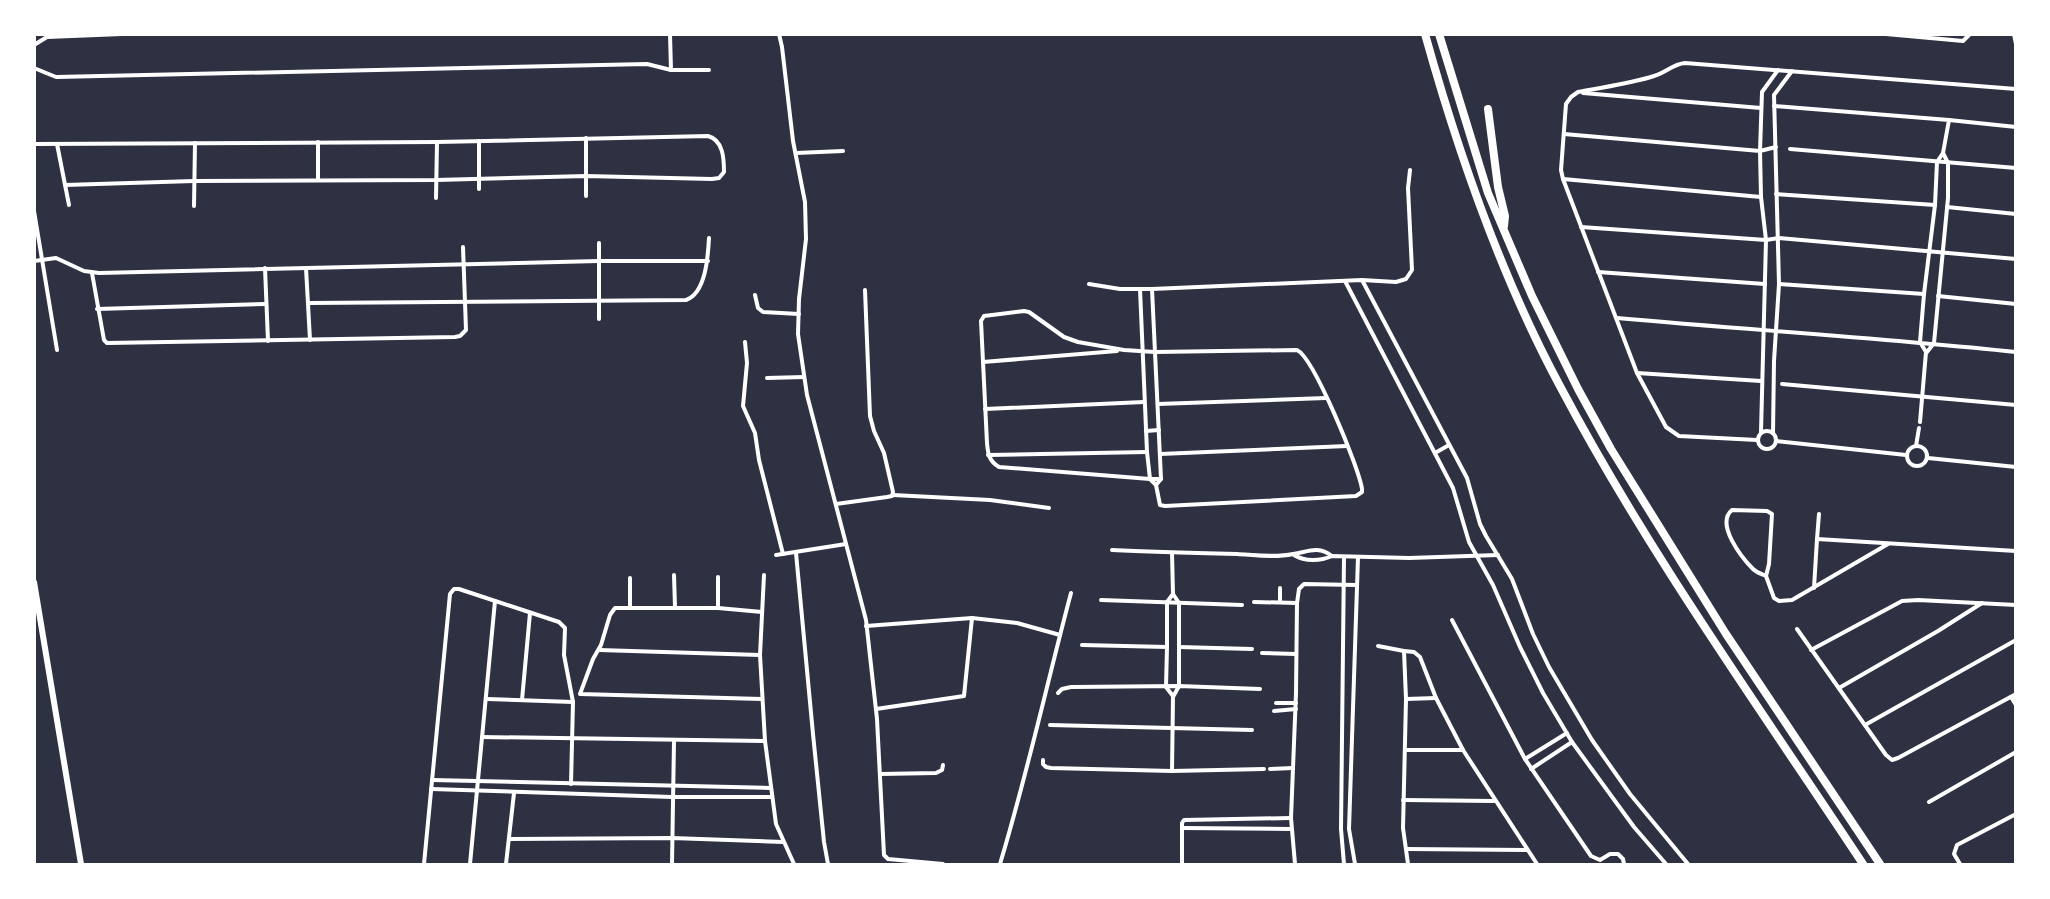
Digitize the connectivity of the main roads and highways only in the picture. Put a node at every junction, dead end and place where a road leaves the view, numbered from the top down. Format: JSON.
{"nodes":[{"id":1,"x":1425,"y":34,"type":"edge"},
{"id":2,"x":1439,"y":34,"type":"edge"},
{"id":3,"x":1488,"y":110,"type":"dead end"},
{"id":4,"x":1504,"y":229,"type":"junction"},
{"id":5,"x":34,"y":582,"type":"edge"},
{"id":6,"x":81,"y":864,"type":"edge"},
{"id":7,"x":1863,"y":864,"type":"edge"},
{"id":8,"x":1880,"y":864,"type":"edge"}],
"edges":[{"from":1,"to":7,"type":"highway"},
{"from":2,"to":4,"type":"highway"},
{"from":3,"to":4,"type":"highway"},
{"from":4,"to":8,"type":"highway"},
{"from":5,"to":6,"type":"main road"}]}
